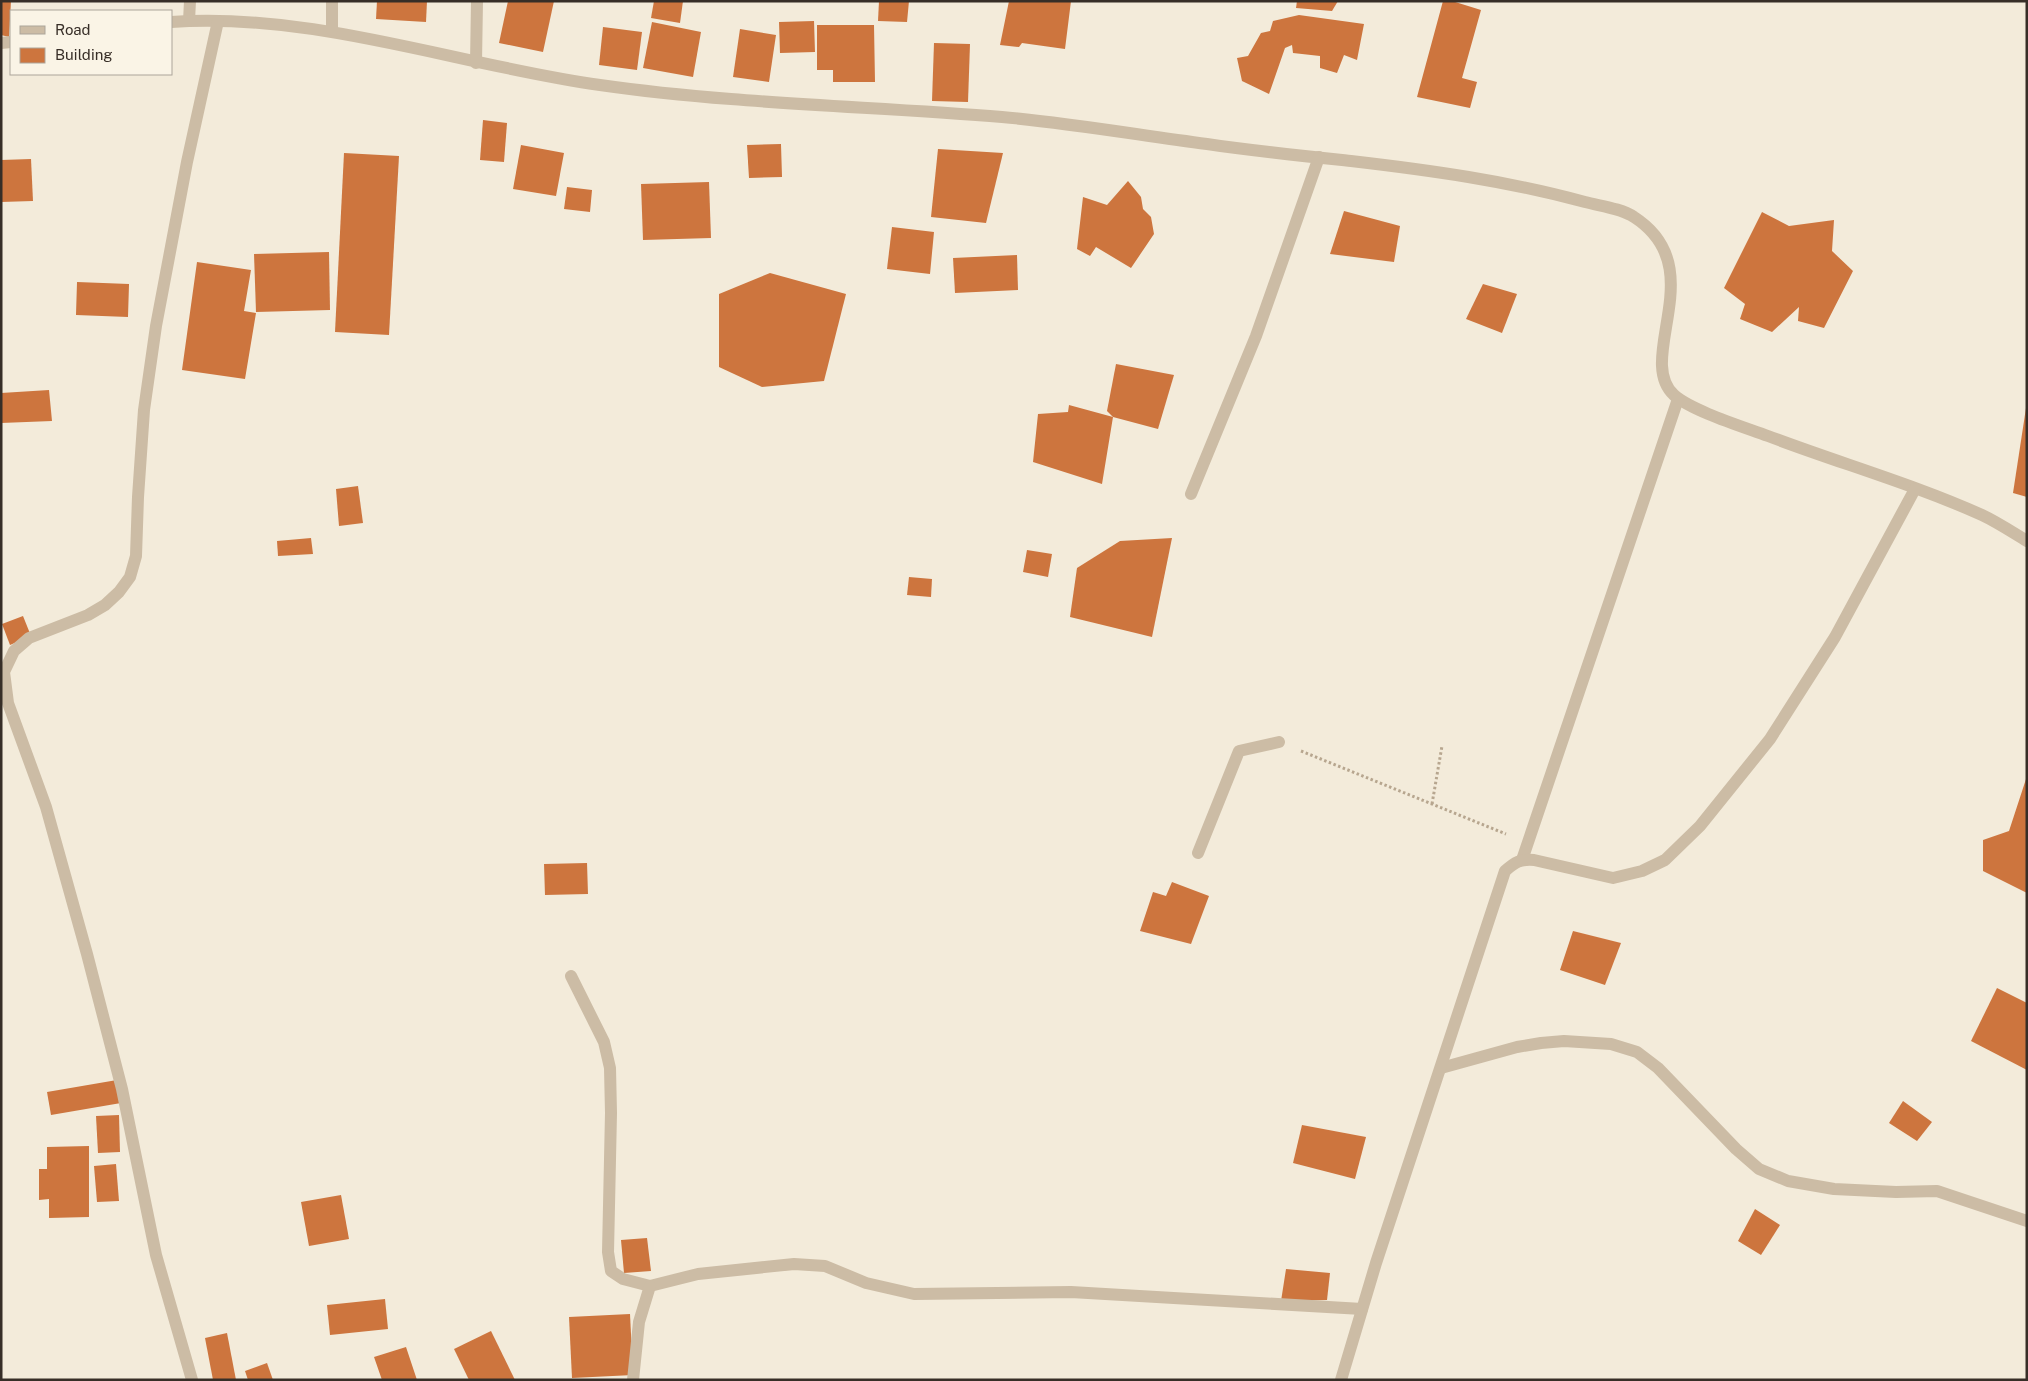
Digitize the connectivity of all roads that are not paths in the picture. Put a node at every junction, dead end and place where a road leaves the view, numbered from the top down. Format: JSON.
{"nodes":[{"id":1,"x":190,"y":1,"type":"edge"},
{"id":2,"x":332,"y":1,"type":"edge"},
{"id":3,"x":477,"y":1,"type":"edge"},
{"id":4,"x":189,"y":21,"type":"junction"},
{"id":5,"x":218,"y":21,"type":"junction"},
{"id":6,"x":172,"y":22,"type":"edge"},
{"id":7,"x":332,"y":30,"type":"junction"},
{"id":8,"x":476,"y":63,"type":"junction"},
{"id":9,"x":1319,"y":157,"type":"junction"},
{"id":10,"x":1678,"y":399,"type":"junction"},
{"id":11,"x":1915,"y":489,"type":"junction"},
{"id":12,"x":1191,"y":494,"type":"dead end"},
{"id":13,"x":2027,"y":541,"type":"edge"},
{"id":14,"x":3,"y":673,"type":"edge"},
{"id":15,"x":1279,"y":742,"type":"road end"},
{"id":16,"x":1198,"y":853,"type":"dead end"},
{"id":17,"x":1522,"y":860,"type":"junction"},
{"id":18,"x":571,"y":976,"type":"dead end"},
{"id":19,"x":1441,"y":1068,"type":"junction"},
{"id":20,"x":2027,"y":1221,"type":"edge"},
{"id":21,"x":650,"y":1286,"type":"junction"},
{"id":22,"x":1362,"y":1309,"type":"junction"},
{"id":23,"x":192,"y":1380,"type":"edge"},
{"id":24,"x":633,"y":1380,"type":"edge"},
{"id":25,"x":1341,"y":1380,"type":"edge"}],
"edges":[{"from":1,"to":4,"type":"street"},
{"from":2,"to":7,"type":"street"},
{"from":3,"to":8,"type":"street"},
{"from":4,"to":5,"type":"street"},
{"from":4,"to":6,"type":"street"},
{"from":5,"to":7,"type":"street"},
{"from":5,"to":14,"type":"street"},
{"from":7,"to":8,"type":"street"},
{"from":8,"to":9,"type":"street"},
{"from":9,"to":10,"type":"street"},
{"from":9,"to":12,"type":"street"},
{"from":10,"to":11,"type":"street"},
{"from":10,"to":17,"type":"street"},
{"from":11,"to":13,"type":"street"},
{"from":11,"to":17,"type":"street"},
{"from":14,"to":23,"type":"street"},
{"from":15,"to":16,"type":"street"},
{"from":17,"to":19,"type":"street"},
{"from":18,"to":21,"type":"street"},
{"from":19,"to":20,"type":"street"},
{"from":19,"to":22,"type":"street"},
{"from":21,"to":22,"type":"street"},
{"from":21,"to":24,"type":"street"},
{"from":22,"to":25,"type":"street"}]}
